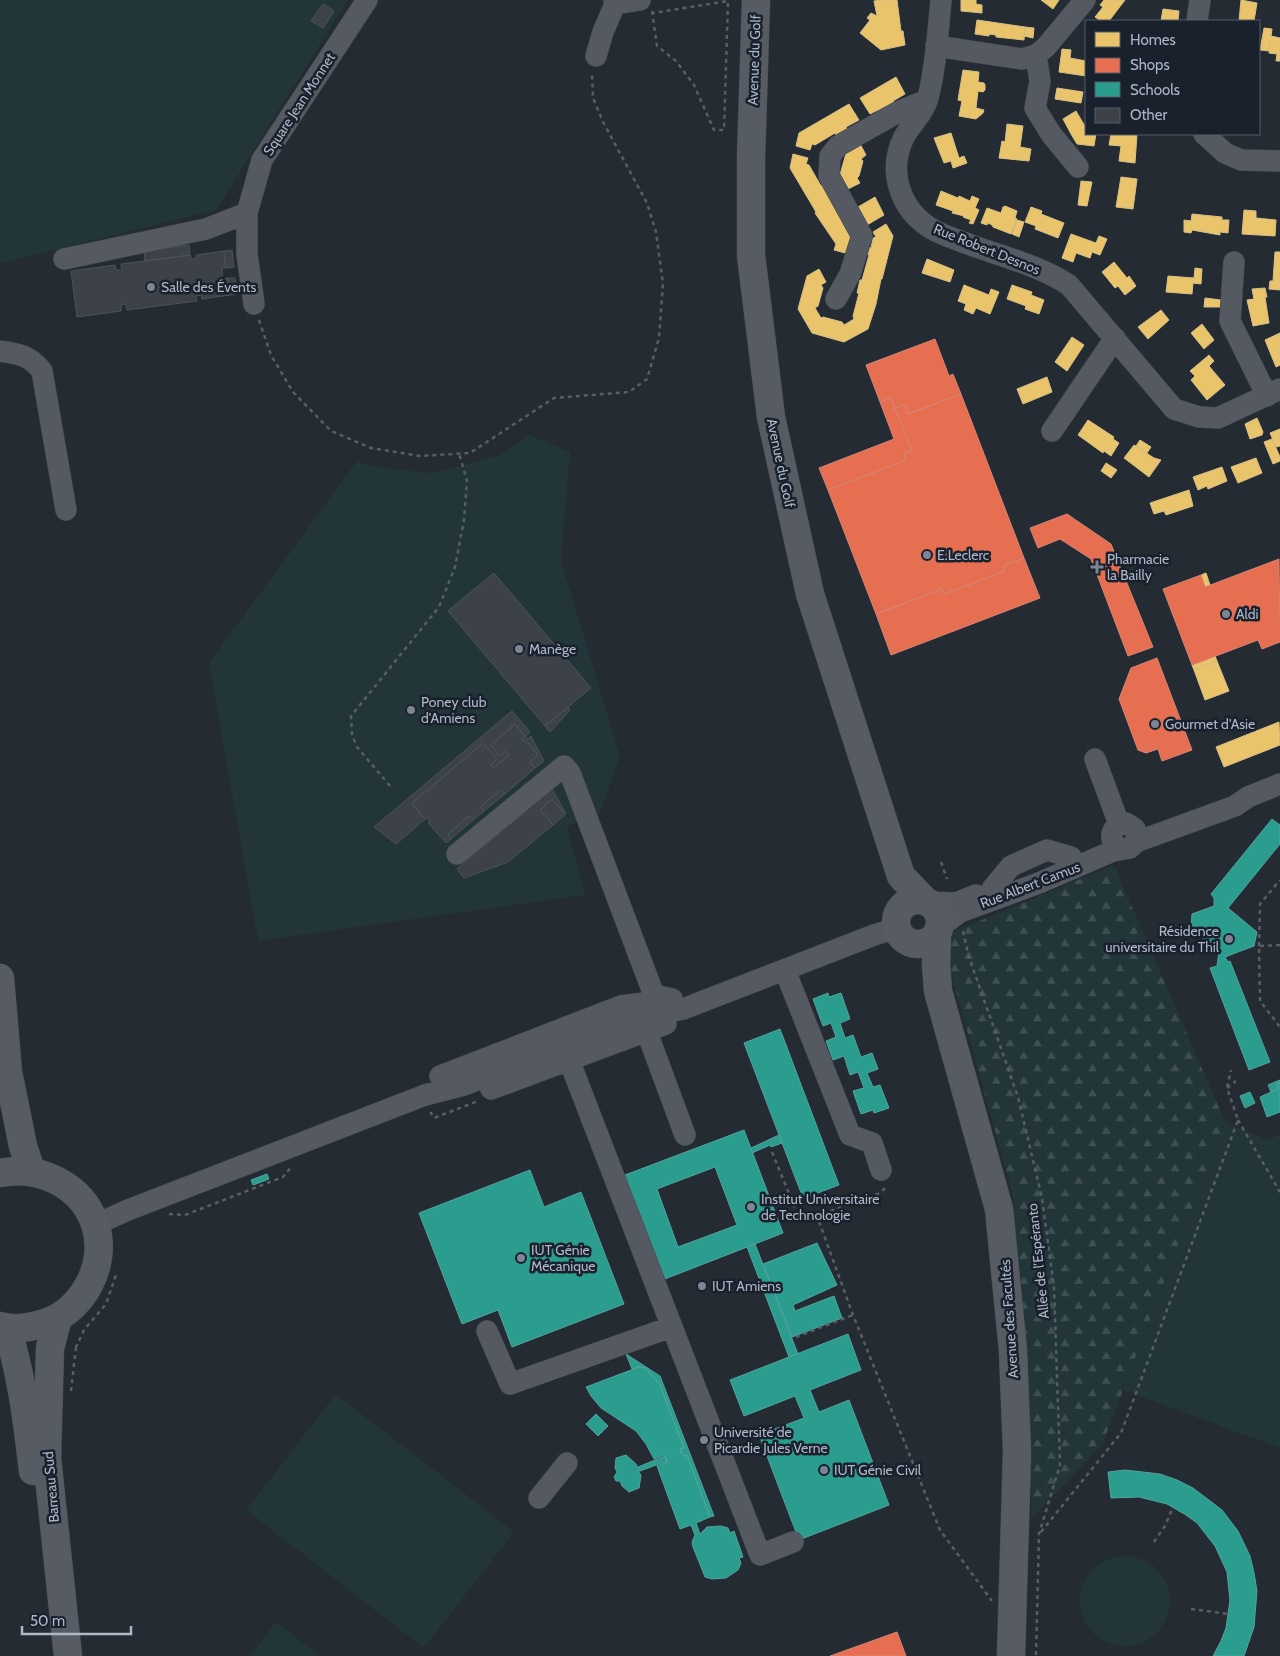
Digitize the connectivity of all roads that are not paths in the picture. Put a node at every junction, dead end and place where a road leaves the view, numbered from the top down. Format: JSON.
{"nodes":[{"id":1,"x":367,"y":0,"type":"edge"},
{"id":2,"x":756,"y":0,"type":"edge"},
{"id":3,"x":941,"y":0,"type":"edge"},
{"id":4,"x":1084,"y":0,"type":"edge"},
{"id":5,"x":1200,"y":0,"type":"edge"},
{"id":6,"x":615,"y":2,"type":"edge"},
{"id":7,"x":648,"y":7,"type":"edge"},
{"id":8,"x":1197,"y":20,"type":"edge"},
{"id":9,"x":936,"y":46,"type":"junction"},
{"id":10,"x":1036,"y":55,"type":"junction"},
{"id":11,"x":596,"y":56,"type":"road end"},
{"id":12,"x":927,"y":100,"type":"junction"},
{"id":13,"x":1205,"y":135,"type":"edge"},
{"id":14,"x":1280,"y":161,"type":"edge"},
{"id":15,"x":1078,"y":167,"type":"dead end"},
{"id":16,"x":247,"y":213,"type":"junction"},
{"id":17,"x":64,"y":259,"type":"dead end"},
{"id":18,"x":1234,"y":262,"type":"dead end"},
{"id":19,"x":836,"y":299,"type":"dead end"},
{"id":20,"x":254,"y":304,"type":"road end"},
{"id":21,"x":1115,"y":338,"type":"junction"},
{"id":22,"x":0,"y":351,"type":"edge"},
{"id":23,"x":1273,"y":392,"type":"edge"},
{"id":24,"x":1052,"y":431,"type":"dead end"},
{"id":25,"x":66,"y":510,"type":"dead end"},
{"id":26,"x":1095,"y":759,"type":"dead end"},
{"id":27,"x":1280,"y":784,"type":"edge"},
{"id":28,"x":1125,"y":835,"type":"junction"},
{"id":29,"x":457,"y":854,"type":"dead end"},
{"id":30,"x":909,"y":919,"type":"junction"},
{"id":31,"x":946,"y":924,"type":"junction"},
{"id":32,"x":0,"y":978,"type":"edge"},
{"id":33,"x":788,"y":978,"type":"junction"},
{"id":34,"x":938,"y":991,"type":"junction"},
{"id":35,"x":672,"y":999,"type":"junction"},
{"id":36,"x":613,"y":1010,"type":"junction"},
{"id":37,"x":645,"y":1024,"type":"junction"},
{"id":38,"x":569,"y":1052,"type":"junction"},
{"id":39,"x":442,"y":1083,"type":"junction"},
{"id":40,"x":685,"y":1135,"type":"dead end"},
{"id":41,"x":882,"y":1170,"type":"road end"},
{"id":42,"x":31,"y":1171,"type":"junction"},
{"id":43,"x":0,"y":1173,"type":"edge"},
{"id":44,"x":95,"y":1225,"type":"junction"},
{"id":45,"x":58,"y":1318,"type":"junction"},
{"id":46,"x":4,"y":1327,"type":"edge"},
{"id":47,"x":671,"y":1327,"type":"junction"},
{"id":48,"x":487,"y":1332,"type":"dead end"},
{"id":49,"x":567,"y":1463,"type":"dead end"},
{"id":50,"x":539,"y":1498,"type":"dead end"},
{"id":51,"x":793,"y":1542,"type":"dead end"},
{"id":52,"x":53,"y":1656,"type":"edge"},
{"id":53,"x":68,"y":1656,"type":"edge"},
{"id":54,"x":1011,"y":1656,"type":"edge"}],
"edges":[{"from":1,"to":16,"type":"street","name":"Square Jean Monnet"},
{"from":2,"to":30,"type":"main road","name":"Avenue du Golf"},
{"from":3,"to":9,"type":"street","name":"Rue Robert Desnos"},
{"from":4,"to":10,"type":"street"},
{"from":5,"to":8,"type":"street"},
{"from":6,"to":7,"type":"street"},
{"from":6,"to":11,"type":"street"},
{"from":9,"to":10,"type":"street"},
{"from":9,"to":12,"type":"street","name":"Rue Robert Desnos"},
{"from":10,"to":15,"type":"street"},
{"from":12,"to":19,"type":"street"},
{"from":12,"to":21,"type":"street","name":"Rue Robert Desnos"},
{"from":13,"to":14,"type":"street"},
{"from":16,"to":17,"type":"street"},
{"from":16,"to":20,"type":"street","name":"Square Jean Monnet"},
{"from":18,"to":23,"type":"street","name":"Rue Robert Desnos"},
{"from":21,"to":23,"type":"street","name":"Rue Robert Desnos"},
{"from":21,"to":24,"type":"street"},
{"from":22,"to":25,"type":"street"},
{"from":26,"to":28,"type":"street"},
{"from":27,"to":28,"type":"street","name":"Rue Albert Camus"},
{"from":28,"to":30,"type":"street","name":"Rue Albert Camus"},
{"from":28,"to":31,"type":"street","name":"Rue Albert Camus"},
{"from":29,"to":35,"type":"street"},
{"from":30,"to":31,"type":"main road"},
{"from":30,"to":33,"type":"street"},
{"from":30,"to":34,"type":"main road","name":"Avenue des Facultés"},
{"from":30,"to":35,"type":"street"},
{"from":30,"to":37,"type":"street"},
{"from":31,"to":34,"type":"main road","name":"Avenue des Facultés"},
{"from":32,"to":42,"type":"main road"},
{"from":33,"to":37,"type":"street"},
{"from":33,"to":41,"type":"street"},
{"from":34,"to":54,"type":"main road","name":"Avenue des Facultés"},
{"from":35,"to":36,"type":"street"},
{"from":35,"to":37,"type":"street"},
{"from":36,"to":38,"type":"street"},
{"from":36,"to":39,"type":"street"},
{"from":37,"to":38,"type":"street"},
{"from":37,"to":40,"type":"street"},
{"from":38,"to":39,"type":"street"},
{"from":38,"to":47,"type":"street"},
{"from":39,"to":44,"type":"street"},
{"from":42,"to":43,"type":"main road"},
{"from":42,"to":44,"type":"main road"},
{"from":44,"to":45,"type":"main road"},
{"from":45,"to":46,"type":"main road"},
{"from":45,"to":53,"type":"main road","name":"Barreau Sud"},
{"from":46,"to":52,"type":"main road","name":"Barreau Sud"},
{"from":47,"to":48,"type":"street"},
{"from":47,"to":51,"type":"street"},
{"from":49,"to":50,"type":"street"}]}
